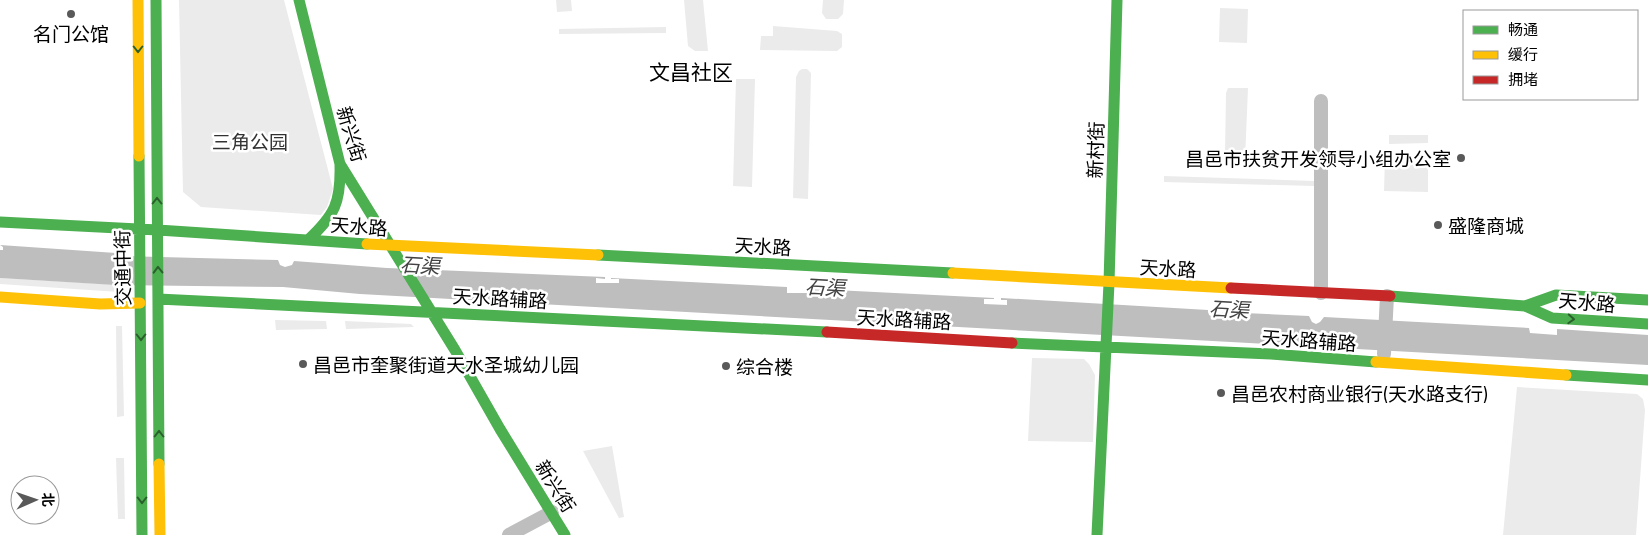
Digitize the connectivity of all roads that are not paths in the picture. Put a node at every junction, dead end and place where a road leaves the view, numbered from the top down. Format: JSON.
{"nodes":[{"id":1,"x":138,"y":0,"type":"edge"},
{"id":2,"x":156,"y":0,"type":"edge"},
{"id":3,"x":299,"y":0,"type":"edge"},
{"id":4,"x":1117,"y":0,"type":"edge"},
{"id":5,"x":1321,"y":101,"type":"dead end"},
{"id":6,"x":340,"y":164,"type":"junction"},
{"id":7,"x":0,"y":222,"type":"edge"},
{"id":8,"x":140,"y":229,"type":"junction"},
{"id":9,"x":158,"y":230,"type":"junction"},
{"id":10,"x":308,"y":240,"type":"junction"},
{"id":11,"x":390,"y":246,"type":"junction"},
{"id":12,"x":1109,"y":282,"type":"junction"},
{"id":13,"x":1321,"y":293,"type":"junction"},
{"id":14,"x":158,"y":294,"type":"junction"},
{"id":15,"x":1387,"y":296,"type":"junction"},
{"id":16,"x":0,"y":298,"type":"edge"},
{"id":17,"x":1648,"y":300,"type":"edge"},
{"id":18,"x":140,"y":303,"type":"junction"},
{"id":19,"x":1525,"y":306,"type":"junction"},
{"id":20,"x":432,"y":313,"type":"junction"},
{"id":21,"x":473,"y":314,"type":"junction"},
{"id":22,"x":463,"y":323,"type":"dead end"},
{"id":23,"x":1648,"y":324,"type":"edge"},
{"id":24,"x":458,"y":336,"type":"dead end"},
{"id":25,"x":1105,"y":343,"type":"junction"},
{"id":26,"x":455,"y":350,"type":"junction"},
{"id":27,"x":1384,"y":354,"type":"dead end"},
{"id":28,"x":1648,"y":380,"type":"edge"},
{"id":29,"x":552,"y":512,"type":"junction"},
{"id":30,"x":142,"y":535,"type":"edge"},
{"id":31,"x":160,"y":535,"type":"edge"},
{"id":32,"x":509,"y":535,"type":"edge"},
{"id":33,"x":565,"y":535,"type":"edge"},
{"id":34,"x":1097,"y":535,"type":"edge"}],
"edges":[{"from":1,"to":8,"type":"street","name":"交通中街","one_way":true},
{"from":9,"to":2,"type":"street","name":"交通中街","one_way":true},
{"from":3,"to":6,"type":"street","name":"新兴街"},
{"from":4,"to":12,"type":"street","name":"新村街"},
{"from":5,"to":13,"type":"street"},
{"from":6,"to":10,"type":"street"},
{"from":6,"to":11,"type":"street","name":"新兴街"},
{"from":7,"to":8,"type":"street","name":"天水路"},
{"from":8,"to":9,"type":"street","name":"天水路"},
{"from":8,"to":18,"type":"street","name":"交通中街"},
{"from":9,"to":10,"type":"street","name":"天水路"},
{"from":14,"to":9,"type":"street","name":"交通中街","one_way":true},
{"from":10,"to":11,"type":"street","name":"天水路"},
{"from":11,"to":12,"type":"street","name":"天水路"},
{"from":11,"to":20,"type":"street","name":"新兴街"},
{"from":12,"to":13,"type":"street","name":"天水路"},
{"from":12,"to":25,"type":"street","name":"新村街"},
{"from":13,"to":15,"type":"street","name":"天水路"},
{"from":14,"to":20,"type":"street","name":"天水路辅路"},
{"from":31,"to":14,"type":"street","name":"交通中街","one_way":true},
{"from":15,"to":19,"type":"street","name":"天水路"},
{"from":15,"to":27,"type":"street"},
{"from":16,"to":18,"type":"street"},
{"from":17,"to":19,"type":"street","name":"天水路"},
{"from":18,"to":30,"type":"street","name":"交通中街","one_way":true},
{"from":19,"to":23,"type":"street","name":"天水路","one_way":true},
{"from":20,"to":21,"type":"street","name":"天水路辅路"},
{"from":20,"to":26,"type":"street","name":"新兴街"},
{"from":21,"to":22,"type":"street"},
{"from":21,"to":25,"type":"street","name":"天水路辅路"},
{"from":24,"to":26,"type":"street"},
{"from":25,"to":28,"type":"street","name":"天水路辅路"},
{"from":25,"to":34,"type":"street"},
{"from":26,"to":29,"type":"street","name":"新兴街"},
{"from":29,"to":32,"type":"street"},
{"from":29,"to":33,"type":"street","name":"新兴街"}]}
